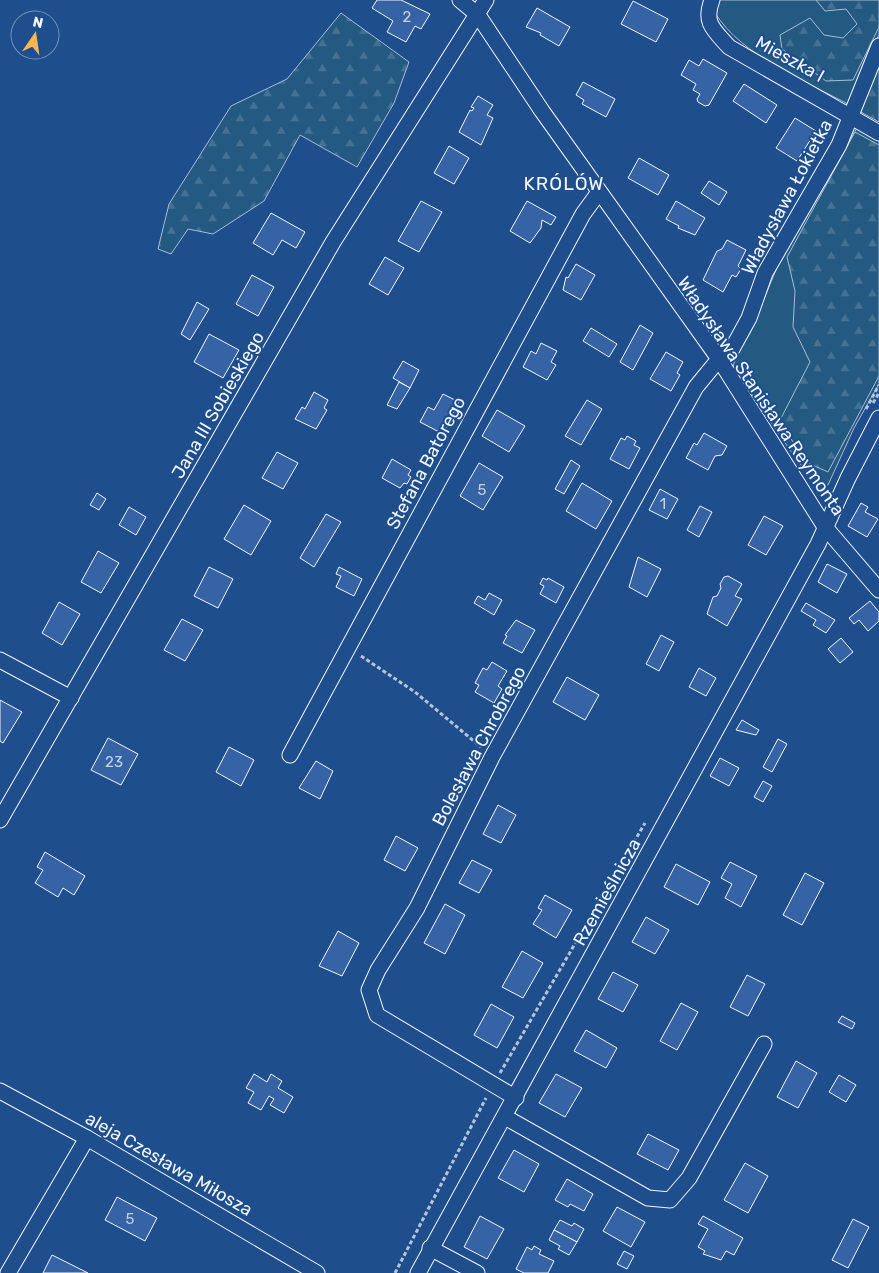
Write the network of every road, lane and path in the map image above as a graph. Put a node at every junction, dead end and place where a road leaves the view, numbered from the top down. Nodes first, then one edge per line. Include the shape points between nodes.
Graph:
1 (460, 0) edge
2 (486, 0) edge
3 (712, 0) edge
4 (478, 15) junction
5 (879, 46) edge
6 (851, 115) junction
7 (879, 133) edge
8 (599, 192) junction
9 (719, 359) junction
10 (879, 385) edge
11 (864, 412) dead end
12 (879, 418) edge
13 (825, 527) junction
14 (879, 590) edge
15 (348, 647) junction
16 (0, 660) edge
17 (71, 698) junction
18 (290, 755) dead end
19 (492, 756) junction
20 (0, 820) edge
21 (646, 822) dead end
22 (764, 1044) dead end
23 (494, 1085) junction
24 (0, 1091) edge
25 (516, 1098) junction
26 (505, 1117) junction
27 (87, 1138) junction
28 (430, 1248) junction
29 (8, 1273) edge
30 (317, 1273) edge
31 (395, 1273) edge
32 (418, 1273) edge
33 (477, 1273) edge

1 - 4 street, Władysława Stanisława Reymonta
2 - 4 street, Jana III Sobieskiego
3 - 6 street, Mieszka I via 708,11 710,25 729,47
4 - 8 street, Władysława Stanisława Reymonta
4 - 17 street, Jana III Sobieskiego via 334,242
5 - 6 street, Władysława Łokietka
6 - 7 street, Mieszka I
6 - 9 street, Władysława Łokietka via 839,145 765,273 749,318 732,349
8 - 9 street, Władysława Stanisława Reymonta
8 - 15 street, Stefana Batorego via 582,214
9 - 13 street, Władysława Stanisława Reymonta
9 - 19 street, Bolesława Chrobrego via 696,387
10 - 11 path
12 - 13 street, Rzemieślnicza
13 - 14 street, Władysława Stanisława Reymonta
13 - 25 street, Rzemieślnicza
15 - 18 street, Stefana Batorego
15 - 19 path via 415,692
16 - 17 street
17 - 20 street, Jana III Sobieskiego
19 - 23 street, Bolesława Chrobrego via 417,908 369,990 377,1015
21 - 23 path
22 - 26 street via 689,1178 670,1200 648,1198
23 - 25 street, Bolesława Chrobrego
23 - 31 path
24 - 27 street, aleja Czesława Miłosza
25 - 26 street, Rzemieślnicza
26 - 28 street, Rzemieślnicza
27 - 29 street
27 - 30 street, aleja Czesława Miłosza
28 - 32 street, Rzemieślnicza
28 - 33 street

